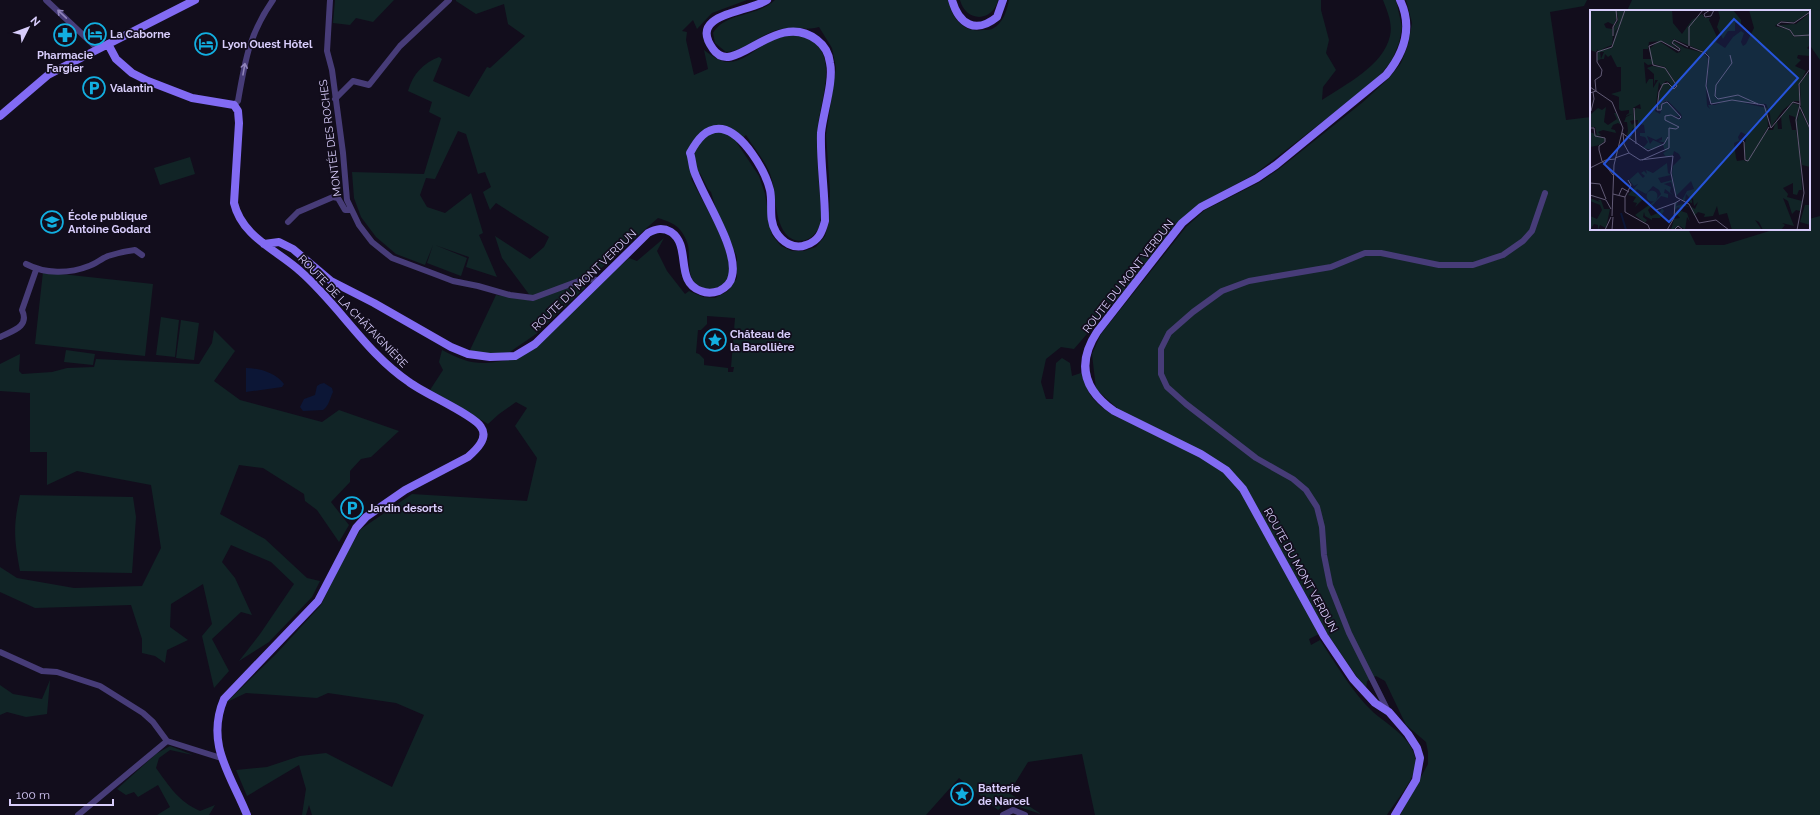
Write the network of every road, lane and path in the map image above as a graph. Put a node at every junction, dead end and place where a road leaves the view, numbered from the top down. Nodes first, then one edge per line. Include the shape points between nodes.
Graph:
1 (46, 0) edge
2 (195, 0) edge
3 (273, 0) edge
4 (330, 0) edge
5 (449, 0) edge
6 (767, 0) edge
7 (952, 0) edge
8 (1003, 0) edge
9 (1400, 0) edge
10 (108, 44) junction
11 (98, 49) junction
12 (336, 99) junction
13 (234, 105) junction
14 (0, 116) edge
15 (1545, 193) dead end
16 (351, 210) junction
17 (288, 222) dead end
18 (264, 244) junction
19 (142, 255) dead end
20 (26, 264) dead end
21 (36, 270) junction
22 (598, 280) junction
23 (0, 338) edge
24 (0, 652) edge
25 (1389, 712) junction
26 (167, 741) junction
27 (221, 758) junction
28 (78, 815) edge
29 (247, 815) edge
30 (1003, 815) edge
31 (1025, 815) edge
32 (1395, 815) edge

11 -> 1 street
2 - 10 street
13 -> 3 street via 238,101 250,42
4 - 12 street, MONTÉE DES ROCHES via 327,51
5 - 12 street via 400,46 369,86 354,81
6 - 22 street, ROUTE DU MONT VERDUN via 750,9 714,20 706,29 706,36 715,52 727,57 738,56 768,38 786,32 800,32 810,36 825,48 831,64 821,133 825,220 822,234 813,243 803,247 792,246 782,240 774,230 770,191 755,158 737,137 724,130 714,129 703,134 690,153 694,170 731,254 734,270 726,287 718,291 704,292 693,287 685,273 682,246 676,236 665,229 648,233
7 - 8 street via 958,16 971,25 983,26 997,17
9 - 25 street, ROUTE DU MONT VERDUN via 1407,25 1404,44 1397,62 1386,75 1276,165 1201,208 1182,223 1097,332 1084,360 1092,392 1102,403 1201,454 1226,470 1244,489 1324,636 1353,679 1375,703
10 - 11 street
10 - 13 street via 116,59 132,73 148,81 192,98
11 - 14 street via 48,76
12 - 16 street, MONTÉE DES ROCHES via 347,200
13 - 18 street via 240,123 234,204 246,230
15 - 25 street via 1532,231 1503,255 1474,265 1439,266 1381,253 1365,253 1331,267 1249,281 1222,291 1193,312 1169,333 1161,349 1161,374 1167,387 1256,458 1293,478 1306,490 1317,507 1330,585 1349,633
16 - 17 street via 345,210 338,198 333,197 298,212
16 - 22 street, MONTÉE DES ROCHES via 372,242 392,258 453,281 533,298 584,279
18 - 22 street, ROUTE DU MONT VERDUN via 279,242 293,249 331,281 451,347 468,354 490,357 515,356 535,344
18 - 27 street, ROUTE DE LA CHÂTAIGNIÈRE via 301,272 395,372 425,393 474,420 483,432 477,450 468,457 405,490 366,517 356,528 318,601 224,699 218,711 216,725
19 - 21 street via 135,250 126,251 107,256 90,266 71,272
20 - 21 street
21 - 23 street via 22,310 25,316 23,323
24 - 26 street via 42,671 57,672 100,686 143,713
25 - 32 street, ROUTE DU MONT VERDUN via 1408,734 1420,758 1416,780
26 - 27 street
26 - 28 street
27 - 29 street, ROUTE DE LA CHÂTAIGNIÈRE
30 - 31 street via 1013,810

